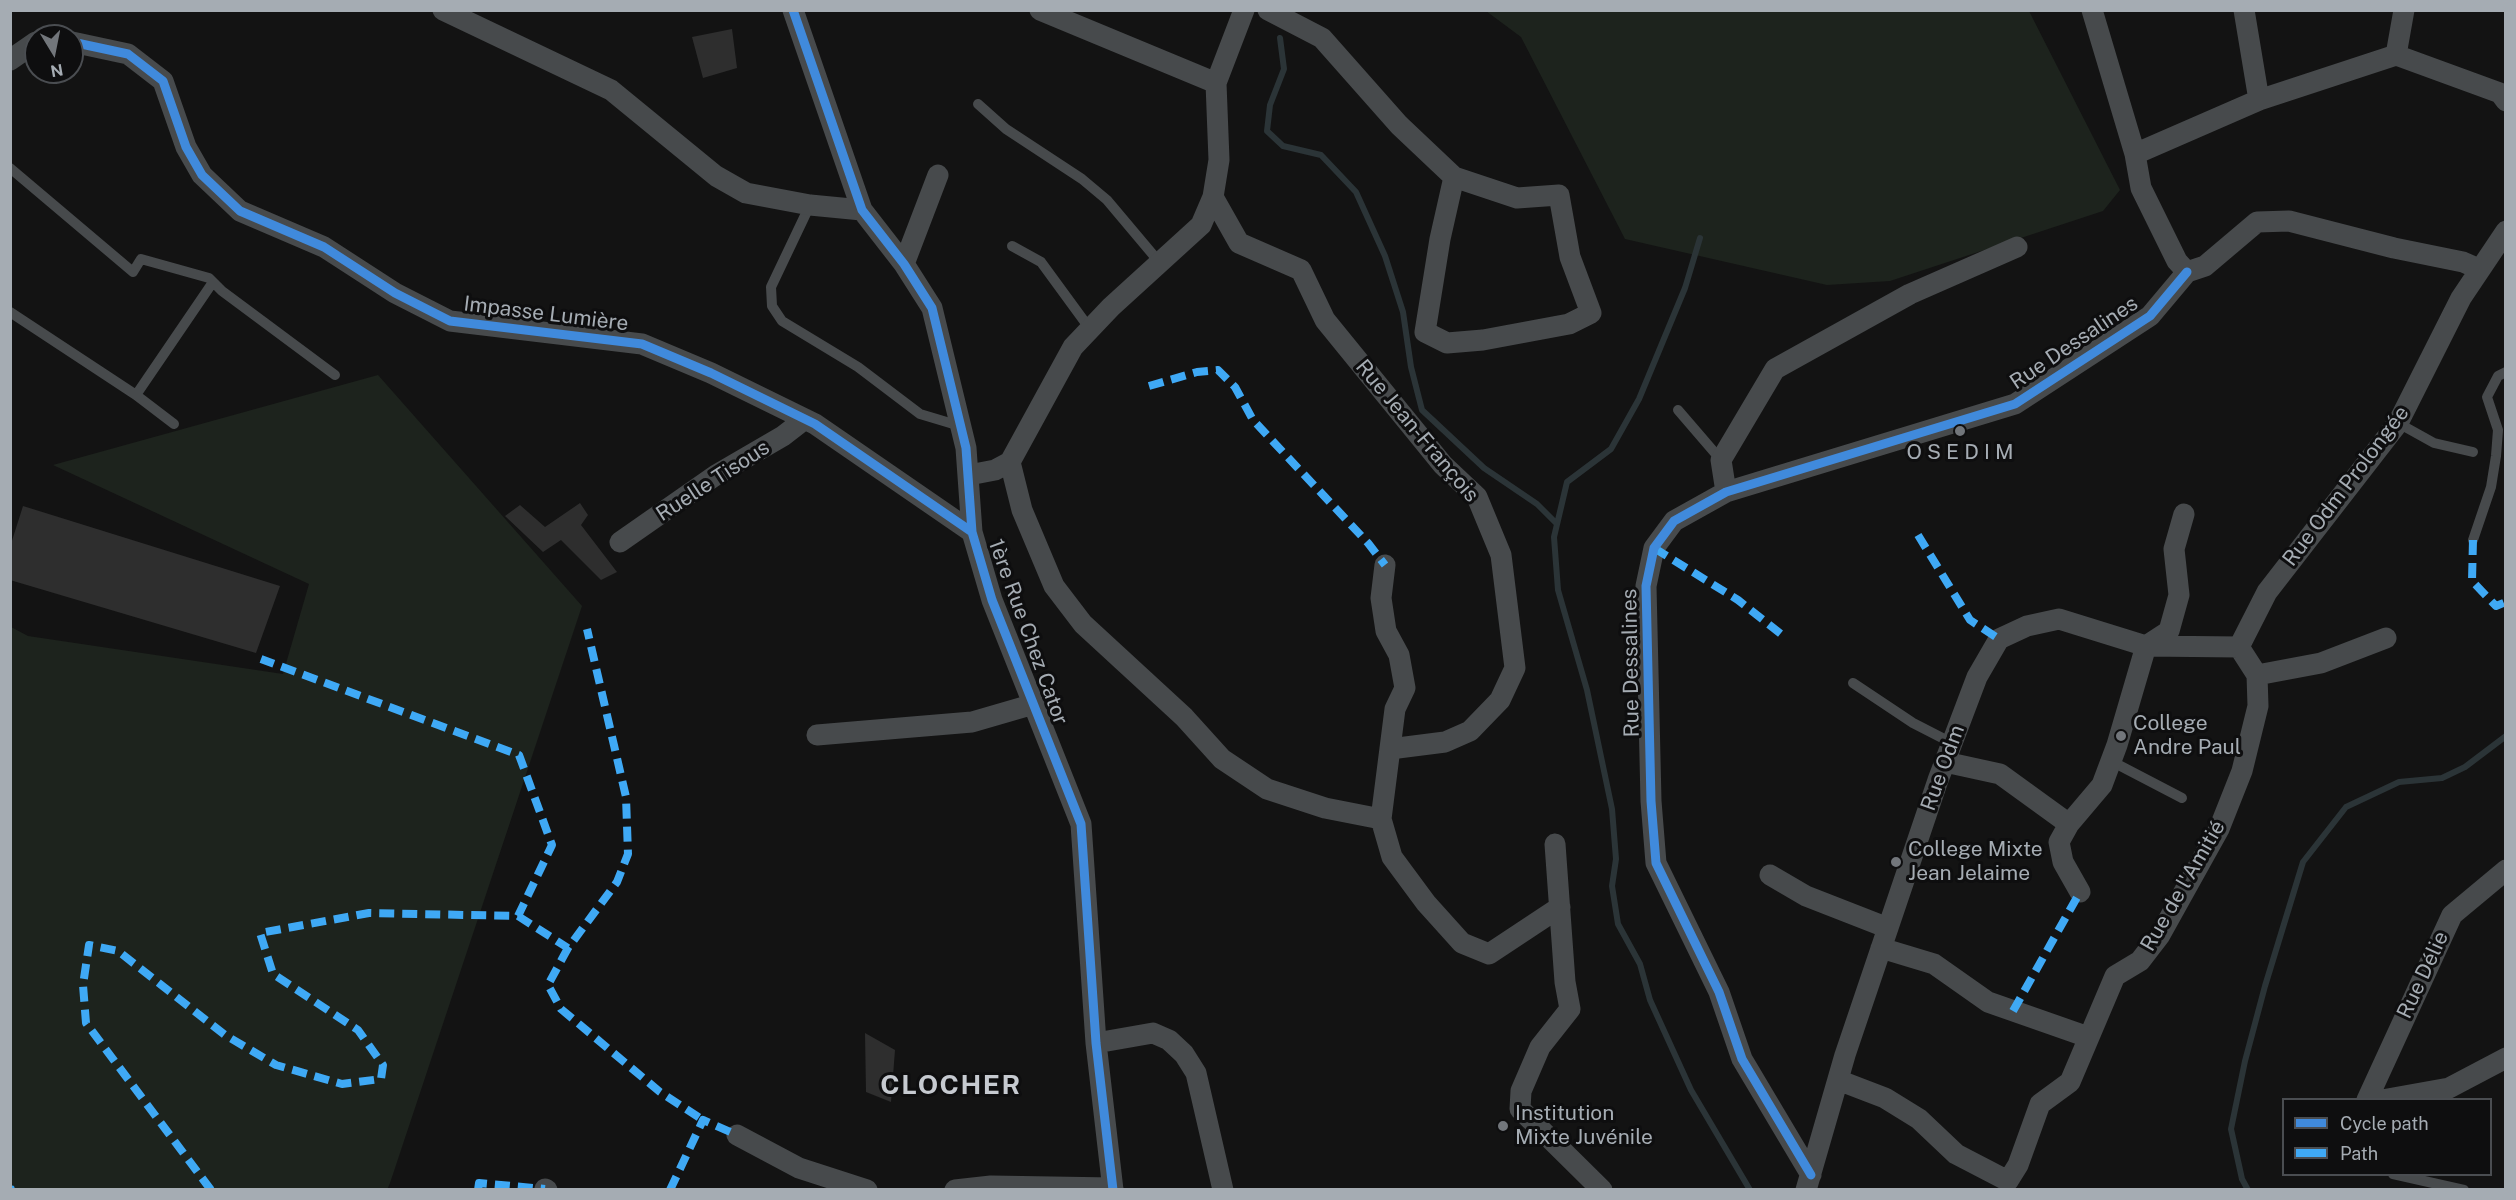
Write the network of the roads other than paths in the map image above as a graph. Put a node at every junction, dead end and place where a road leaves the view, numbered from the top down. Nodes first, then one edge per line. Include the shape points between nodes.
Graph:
1 (443, 10) edge
2 (793, 10) edge
3 (1040, 10) edge
4 (1244, 10) edge
5 (1268, 10) edge
6 (2092, 10) edge
7 (2244, 10) edge
8 (2404, 10) edge
9 (84, 45) edge
10 (24, 50) edge
11 (2396, 56) junction
12 (10, 60) edge
13 (1216, 83) junction
14 (2259, 100) junction
15 (2505, 101) edge
16 (978, 104) dead end
17 (2135, 154) junction
18 (10, 168) edge
19 (938, 175) dead end
20 (1454, 177) junction
21 (1214, 197) junction
22 (810, 205) junction
23 (862, 210) junction
24 (2505, 231) edge
25 (1012, 246) dead end
26 (2017, 247) dead end
27 (1160, 263) junction
28 (904, 264) junction
29 (2479, 269) junction
30 (2187, 272) junction
31 (213, 282) junction
32 (10, 312) edge
33 (1090, 329) junction
34 (2505, 372) edge
35 (335, 375) dead end
36 (136, 395) junction
37 (1678, 410) dead end
38 (805, 419) junction
39 (2398, 423) junction
40 (174, 424) dead end
41 (960, 426) junction
42 (2473, 452) dead end
43 (1721, 460) junction
44 (1010, 462) junction
45 (969, 475) junction
46 (1726, 492) junction
47 (2184, 514) dead end
48 (972, 532) junction
49 (2474, 540) dead end
50 (620, 542) dead end
51 (1385, 565) dead end
52 (2386, 638) dead end
53 (2146, 646) junction
54 (2239, 647) junction
55 (2257, 675) junction
56 (1853, 683) dead end
57 (1034, 704) junction
58 (817, 735) dead end
59 (1952, 743) junction
60 (1390, 749) junction
61 (2111, 761) junction
62 (1945, 762) junction
63 (2182, 798) dead end
64 (1381, 819) junction
65 (2069, 824) junction
66 (1555, 844) dead end
67 (2505, 870) edge
68 (1770, 875) dead end
69 (2080, 892) dead end
70 (1560, 907) junction
71 (1888, 928) junction
72 (1881, 948) junction
73 (2088, 1036) junction
74 (1095, 1043) junction
75 (2505, 1058) edge
76 (1838, 1080) junction
77 (2368, 1098) edge
78 (2393, 1098) edge
79 (736, 1135) dead end
80 (2402, 1176) edge
81 (1808, 1182) edge
82 (2008, 1185) edge
83 (1113, 1189) edge
84 (867, 1190) edge
85 (955, 1190) edge
86 (1223, 1190) edge
87 (1602, 1190) edge
88 (2464, 1190) edge

1 - 22 street via 611,90 716,176 746,193
2 - 23 street, 1ère Rue Chez Cator
3 - 13 street
4 - 13 street
5 - 20 street via 1322,38 1399,125
6 - 17 street
7 - 14 street
8 - 11 street
9 - 38 street, Impasse Lumière via 129,54 163,81 186,147 202,175 240,211 324,247 395,293 450,321 642,344
10 - 12 street
11 - 14 street
11 - 15 street via 2500,93
13 - 21 street via 1219,160
14 - 17 street
16 - 27 lane via 1006,129 1107,200
17 - 30 street via 2141,188 2177,261
18 - 31 lane via 133,272 141,259
19 - 28 street
20 - 20 street via 1517,198 1559,195 1570,257 1592,313 1569,324 1483,340 1447,343 1425,332
21 - 27 street via 1201,225
21 - 60 street, Rue Jean-François via 1239,243 1301,270 1325,320 1443,465 1477,497 1501,555 1515,668 1500,700 1470,731 1445,742
22 - 23 street
22 - 41 lane via 771,287 772,306 782,321 858,367 920,414
23 - 28 street, 1ère Rue Chez Cator
24 - 29 street, Rue Odm Prolongée
25 - 33 lane via 1041,262
26 - 43 street via 1910,294 1775,369
27 - 33 street
28 - 41 street, 1ère Rue Chez Cator via 932,308
29 - 30 street via 2289,221 2257,222 2205,266
29 - 39 street, Rue Odm Prolongée
30 - 46 street, Rue Dessalines via 2150,316 2015,404
31 - 35 lane
31 - 36 lane
32 - 36 lane
33 - 44 street via 1072,347
34 - 49 lane via 2498,375 2487,397 2498,430 2496,456 2491,487
36 - 40 lane
37 - 43 lane
38 - 48 street, Impasse Lumière
38 - 50 street, Ruelle Tisous
39 - 42 lane via 2434,443
39 - 54 street, Rue Odm Prolongée via 2267,592
41 - 45 street, 1ère Rue Chez Cator
43 - 46 street
44 - 45 street via 995,470
44 - 64 street via 1022,510 1054,586 1083,624 1184,717 1222,759 1267,789 1325,808
45 - 48 street, 1ère Rue Chez Cator
46 - 81 street, Rue Dessalines via 1674,521 1654,548 1646,586 1656,862 1719,992 1742,1059
47 - 53 street via 2174,549 2179,595 2169,632
48 - 57 street, 1ère Rue Chez Cator via 993,600
51 - 60 street via 1381,598 1386,631 1398,655 1405,688 1395,709
52 - 55 street via 2321,663
53 - 54 street, Rue Odm
53 - 59 street, Rue Odm via 2058,619 2027,626 1999,639 1977,677
53 - 61 street
54 - 55 street
55 - 73 street, Rue de l'Amitié via 2258,706 2245,760 2219,829 2160,935 2140,961 2115,976
56 - 59 lane via 1913,723
57 - 58 street via 972,722
57 - 74 street, 1ère Rue Chez Cator via 1081,824
59 - 62 street, Rue Odm
60 - 64 street
61 - 63 lane
61 - 65 street via 2102,784
62 - 65 street via 2000,774
62 - 71 street, Rue Odm
64 - 70 street via 1392,857 1462,943 1489,954
65 - 69 street via 2059,842 2063,862
66 - 70 street
67 - 77 street, Rue Délie via 2452,915
68 - 71 street via 1806,896
70 - 87 street via 1570,1009 1540,1047 1521,1091 1520,1109
71 - 72 street, Rue Odm
72 - 73 street via 1934,964 1988,1002
72 - 76 street, Rue Odm
73 - 82 street, Rue de l'Amitié via 2070,1082 2040,1104
74 - 83 street, 1ère Rue Chez Cator
74 - 86 street via 1153,1033 1169,1040 1184,1054 1196,1073
75 - 78 street via 2449,1088
76 - 81 street, Rue Odm
76 - 82 street, Rue de l'Amitié via 1885,1098 1919,1119 1956,1154
79 - 84 street via 799,1168
80 - 88 lane
83 - 85 street via 991,1186

